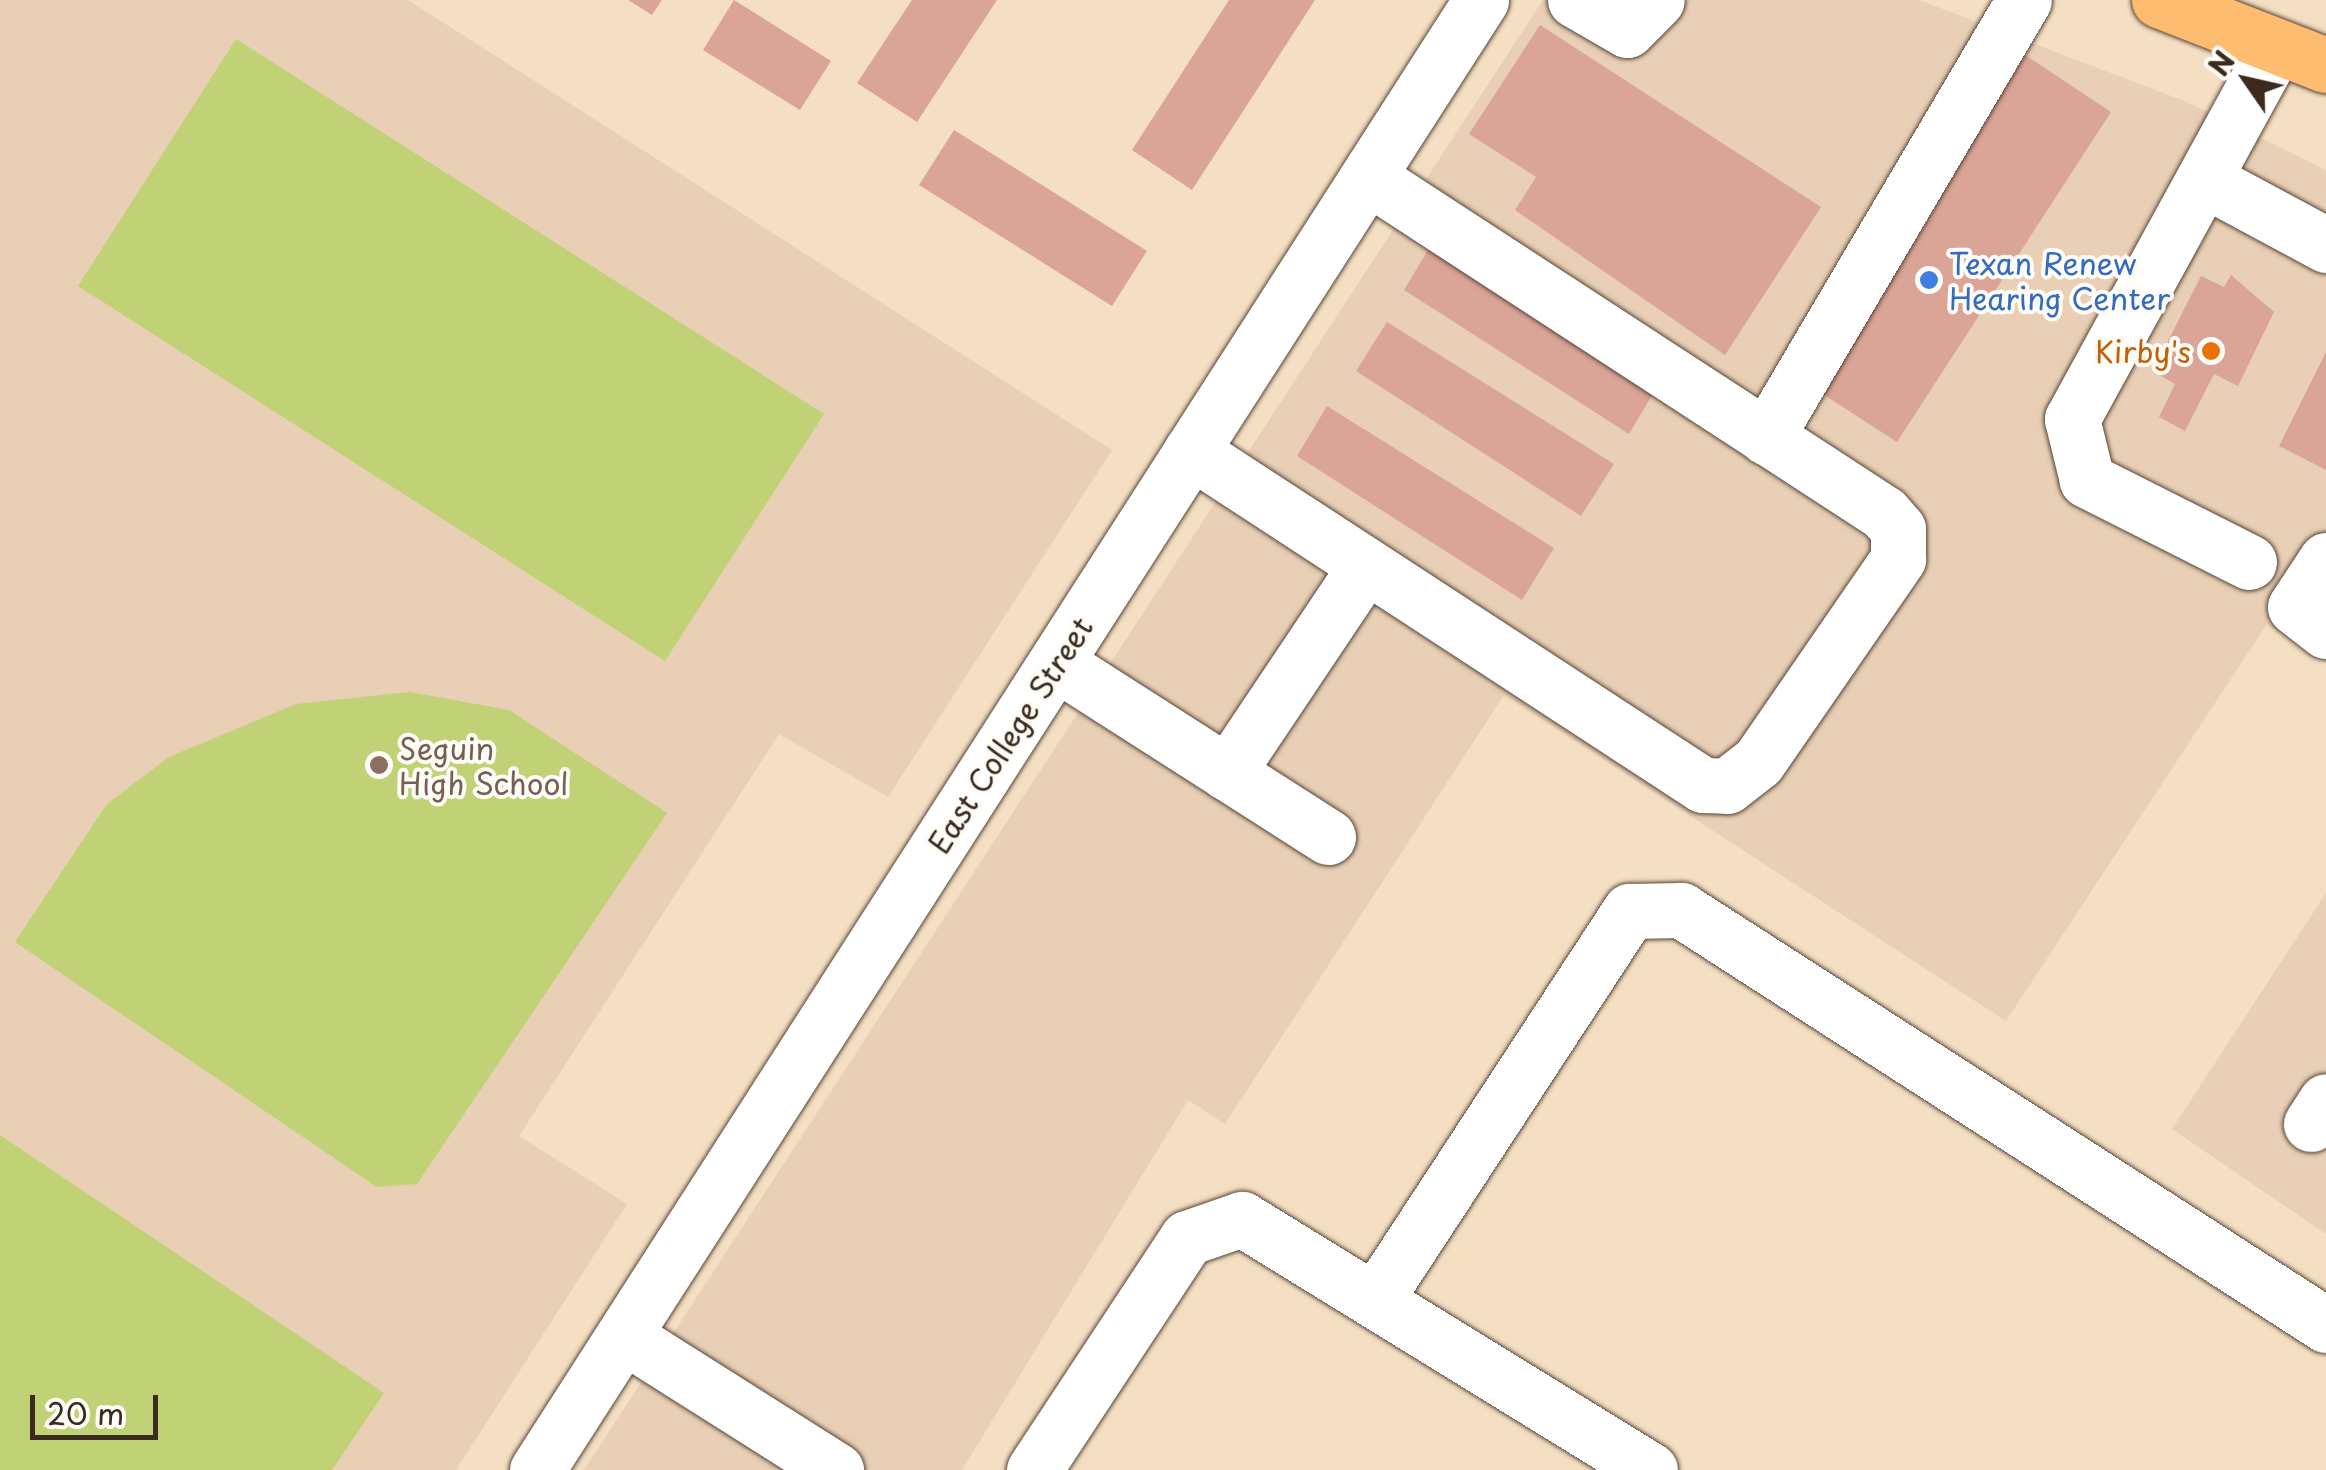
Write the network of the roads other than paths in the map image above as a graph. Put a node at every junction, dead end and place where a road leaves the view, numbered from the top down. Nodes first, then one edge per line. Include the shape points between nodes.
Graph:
1 (1482, 0) edge
2 (1576, 0) edge
3 (1658, 0) edge
4 (2024, 0) edge
5 (2159, 0) edge
6 (2276, 46) junction
7 (2326, 66) edge
8 (1368, 177) junction
9 (2209, 182) junction
10 (2326, 245) edge
11 (1766, 436) junction
12 (1191, 451) junction
13 (2326, 560) edge
14 (2249, 562) dead end
15 (1366, 565) junction
16 (2326, 631) edge
17 (1056, 662) junction
18 (1227, 773) junction
19 (1328, 837) dead end
20 (1375, 1300) junction
21 (2326, 1325) edge
22 (624, 1336) junction
23 (538, 1470) edge
24 (836, 1470) edge
25 (1034, 1470) edge
26 (1650, 1470) edge

1 - 8 street, East College Street
2 - 3 street via 1627,30
4 - 11 street
5 - 6 main road
6 - 7 main road
6 - 9 street
8 - 11 street
8 - 12 street, East College Street
9 - 10 street
9 - 14 street via 2072,419 2087,480
11 - 15 street via 1884,514 1898,529 1898,559 1758,762 1727,786 1703,786
12 - 15 street
12 - 17 street, East College Street
13 - 16 street via 2295,607
15 - 18 street
17 - 18 street
17 - 22 street, East College Street
18 - 19 street
20 - 21 street via 1630,911 1681,910
20 - 25 street via 1242,1219 1187,1238
20 - 26 street
22 - 23 street, East College Street
22 - 24 street

